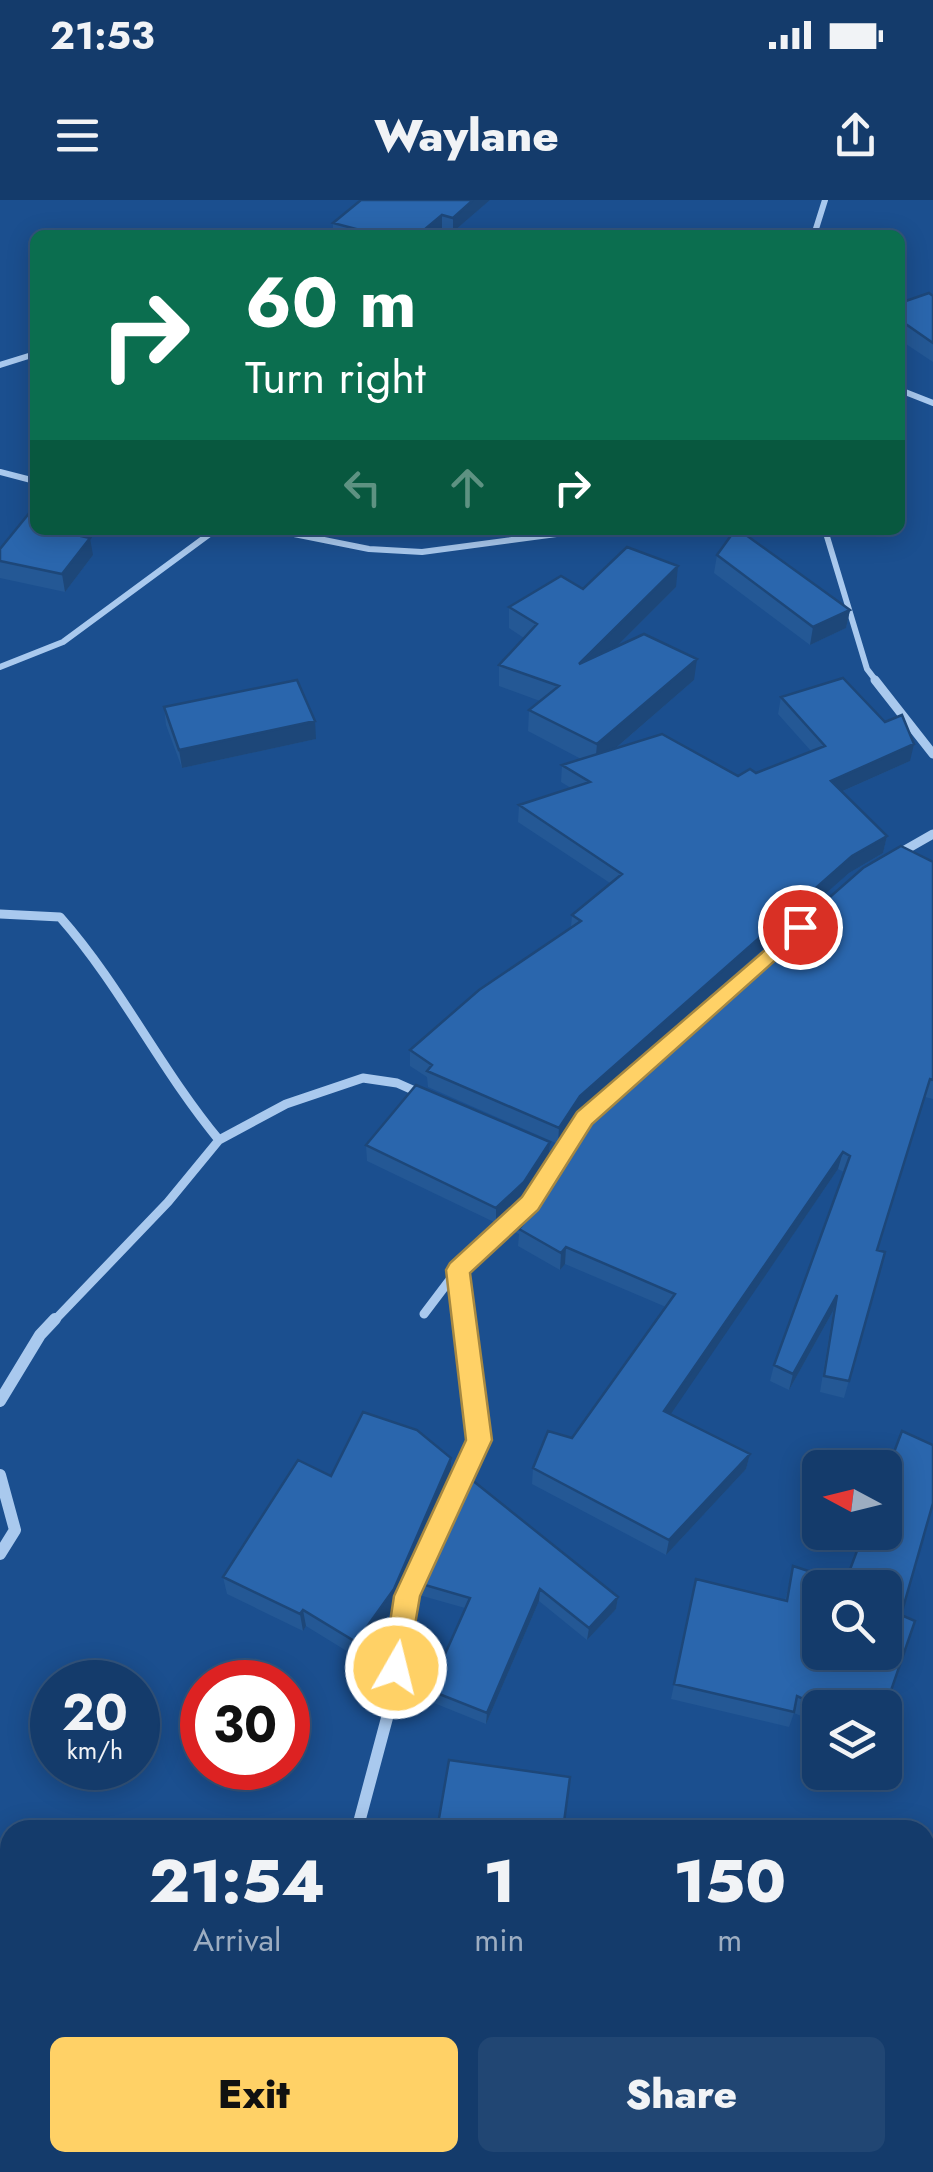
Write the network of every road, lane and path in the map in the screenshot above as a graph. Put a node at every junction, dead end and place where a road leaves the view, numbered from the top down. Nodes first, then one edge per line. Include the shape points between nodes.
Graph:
1 (824, 200) edge
2 (815, 230) edge
3 (30, 355) edge
4 (0, 364) edge
5 (905, 392) edge
6 (933, 402) edge
7 (0, 472) edge
8 (30, 480) edge
9 (208, 535) edge
10 (299, 535) edge
11 (549, 535) edge
12 (827, 535) edge
13 (0, 668) edge
14 (933, 754) edge
15 (933, 834) edge
16 (886, 861) edge
17 (0, 914) edge
18 (445, 1104) edge
19 (220, 1140) junction
20 (530, 1204) edge
21 (458, 1270) junction
22 (424, 1314) dead end
23 (0, 1401) edge
24 (0, 1475) edge
25 (0, 1554) edge
26 (359, 1820) edge

1 - 2 street
3 - 4 street
5 - 6 street
7 - 8 street
9 - 13 street via 63,642
10 - 11 street via 422,552
12 - 14 street via 867,669
15 - 16 street
17 - 19 street via 60,917 109,974 188,1106
18 - 19 street via 396,1082 363,1078 286,1104
19 - 23 street via 40,1335
20 - 21 street
21 - 22 street
21 - 26 street via 479,1440 407,1596 392,1703
24 - 25 street via 15,1530

